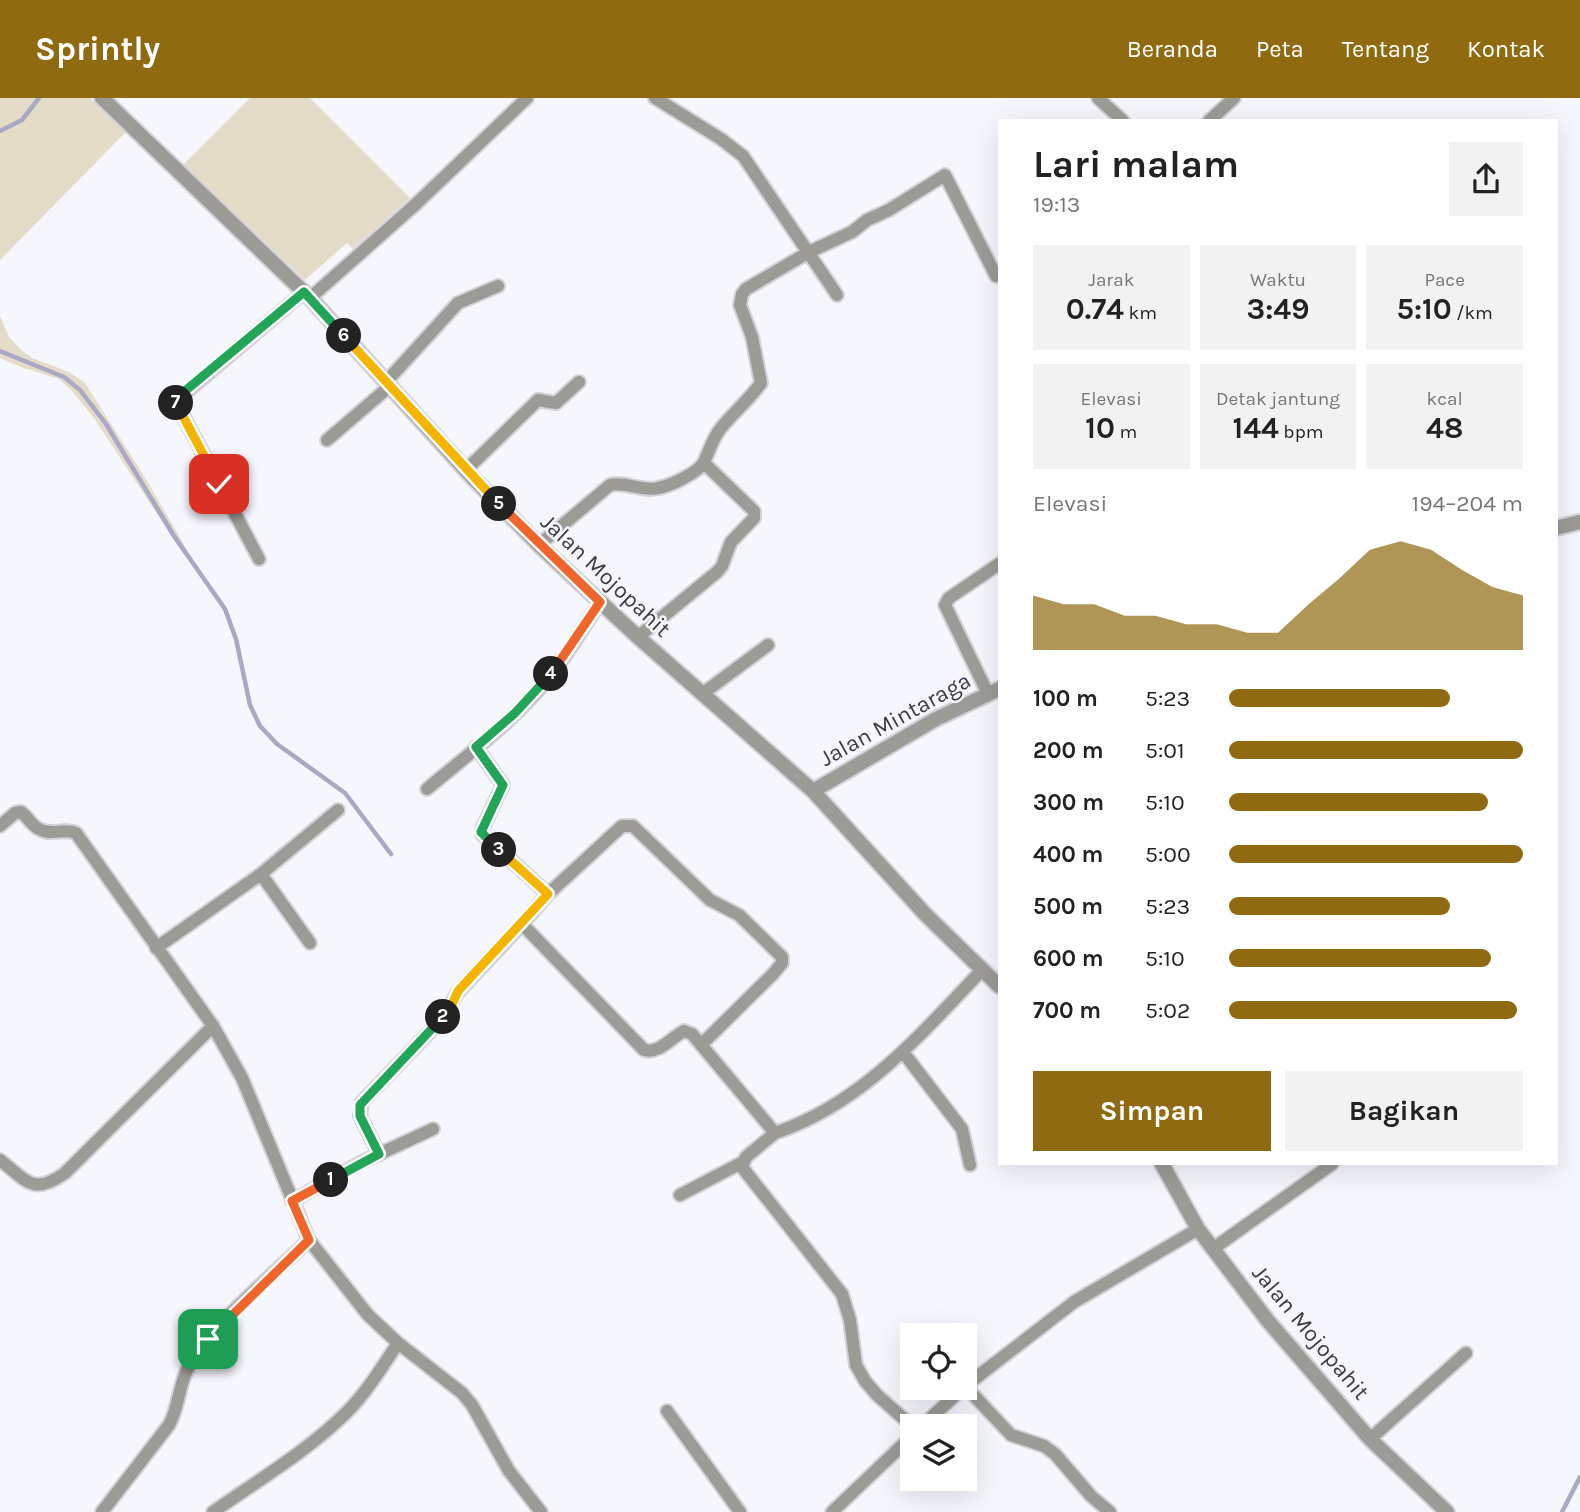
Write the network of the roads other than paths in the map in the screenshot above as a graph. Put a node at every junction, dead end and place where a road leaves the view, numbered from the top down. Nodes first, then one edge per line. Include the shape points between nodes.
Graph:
1 (102, 98) edge
2 (527, 98) edge
3 (654, 98) edge
4 (1098, 98) edge
5 (1234, 98) edge
6 (1120, 119) edge
7 (1211, 119) edge
8 (809, 252) junction
9 (998, 275) edge
10 (498, 286) dead end
11 (307, 295) junction
12 (837, 295) dead end
13 (579, 382) dead end
14 (388, 384) junction
15 (327, 440) dead end
16 (704, 463) junction
17 (466, 470) junction
18 (1580, 522) edge
19 (1558, 528) edge
20 (540, 545) junction
21 (259, 559) dead end
22 (998, 565) edge
23 (600, 602) junction
24 (638, 637) junction
25 (768, 645) dead end
26 (994, 691) edge
27 (702, 694) junction
28 (476, 747) junction
29 (427, 789) dead end
30 (813, 791) junction
31 (338, 810) dead end
32 (0, 826) edge
33 (261, 874) junction
34 (548, 894) junction
35 (522, 923) junction
36 (310, 943) dead end
37 (156, 948) junction
38 (982, 970) junction
39 (998, 985) edge
40 (213, 1026) junction
41 (701, 1045) junction
42 (903, 1052) junction
43 (433, 1129) dead end
44 (775, 1133) junction
45 (379, 1154) junction
46 (0, 1160) edge
47 (743, 1162) junction
48 (1163, 1165) edge
49 (1331, 1165) edge
50 (970, 1166) dead end
51 (680, 1195) dead end
52 (292, 1201) junction
53 (1198, 1228) junction
54 (309, 1240) junction
55 (1214, 1248) junction
56 (398, 1343) junction
57 (1466, 1353) dead end
58 (977, 1377) edge
59 (950, 1400) edge
60 (976, 1400) edge
61 (667, 1411) dead end
62 (935, 1414) edge
63 (900, 1415) edge
64 (1370, 1439) junction
65 (900, 1447) edge
66 (102, 1512) edge
67 (213, 1512) edge
68 (541, 1512) edge
69 (740, 1512) edge
70 (832, 1512) edge
71 (1110, 1512) edge
72 (1447, 1512) edge

1 - 11 street, Jalan Mojopahit
2 - 11 street via 416,204
3 - 8 street via 743,156
4 - 6 street
5 - 7 street
8 - 9 street via 852,232 945,176
8 - 12 street
8 - 16 street via 742,294 740,305 761,383 720,428
10 - 14 street via 458,303
11 - 14 street, Jalan Mojopahit
11 - 21 street via 177,400
13 - 17 street via 556,403 538,400
14 - 15 street
14 - 17 street, Jalan Mojopahit
16 - 20 street via 661,488 610,485
16 - 24 street via 754,511 754,518 731,542 717,572
17 - 20 street, Jalan Mojopahit
18 - 19 street
20 - 23 street, Jalan Mojopahit
22 - 26 street via 945,605
23 - 24 street, Jalan Mojopahit
23 - 28 street via 554,671
24 - 27 street, Jalan Mojopahit
25 - 27 street
26 - 30 street, Jalan Mintaraga
27 - 30 street, Jalan Mojopahit
28 - 29 street
28 - 34 street via 503,785 482,834
30 - 38 street, Jalan Mojopahit
31 - 33 street
32 - 37 street via 21,813 37,829 76,833
33 - 36 street
33 - 37 street
34 - 35 street
34 - 41 street via 628,824 710,900 738,915 780,954 782,963 773,974
35 - 41 street via 644,1050 657,1050 684,1031
35 - 45 street via 458,991 446,1015 362,1102 360,1116
37 - 40 street
38 - 39 street, Jalan Mojopahit
38 - 42 street
40 - 46 street via 53,1182 35,1185
40 - 52 street via 242,1078
41 - 44 street
42 - 44 street via 848,1098
42 - 50 street via 962,1129
43 - 45 street
44 - 47 street
45 - 52 street
47 - 51 street
47 - 63 street via 751,1180 842,1294 856,1365 865,1381
48 - 53 street, Jalan Mojopahit
49 - 55 street
52 - 54 street
53 - 55 street, Jalan Mojopahit
53 - 58 street via 1074,1302
54 - 56 street via 368,1315
54 - 66 street via 208,1339 190,1365 169,1425
55 - 64 street, Jalan Mojopahit via 1268,1321
56 - 67 street via 346,1412
56 - 68 street via 462,1393 509,1471
57 - 64 street
59 - 62 street
60 - 71 street via 1010,1435 1055,1454
61 - 69 street
64 - 72 street, Jalan Mojopahit
65 - 70 street

